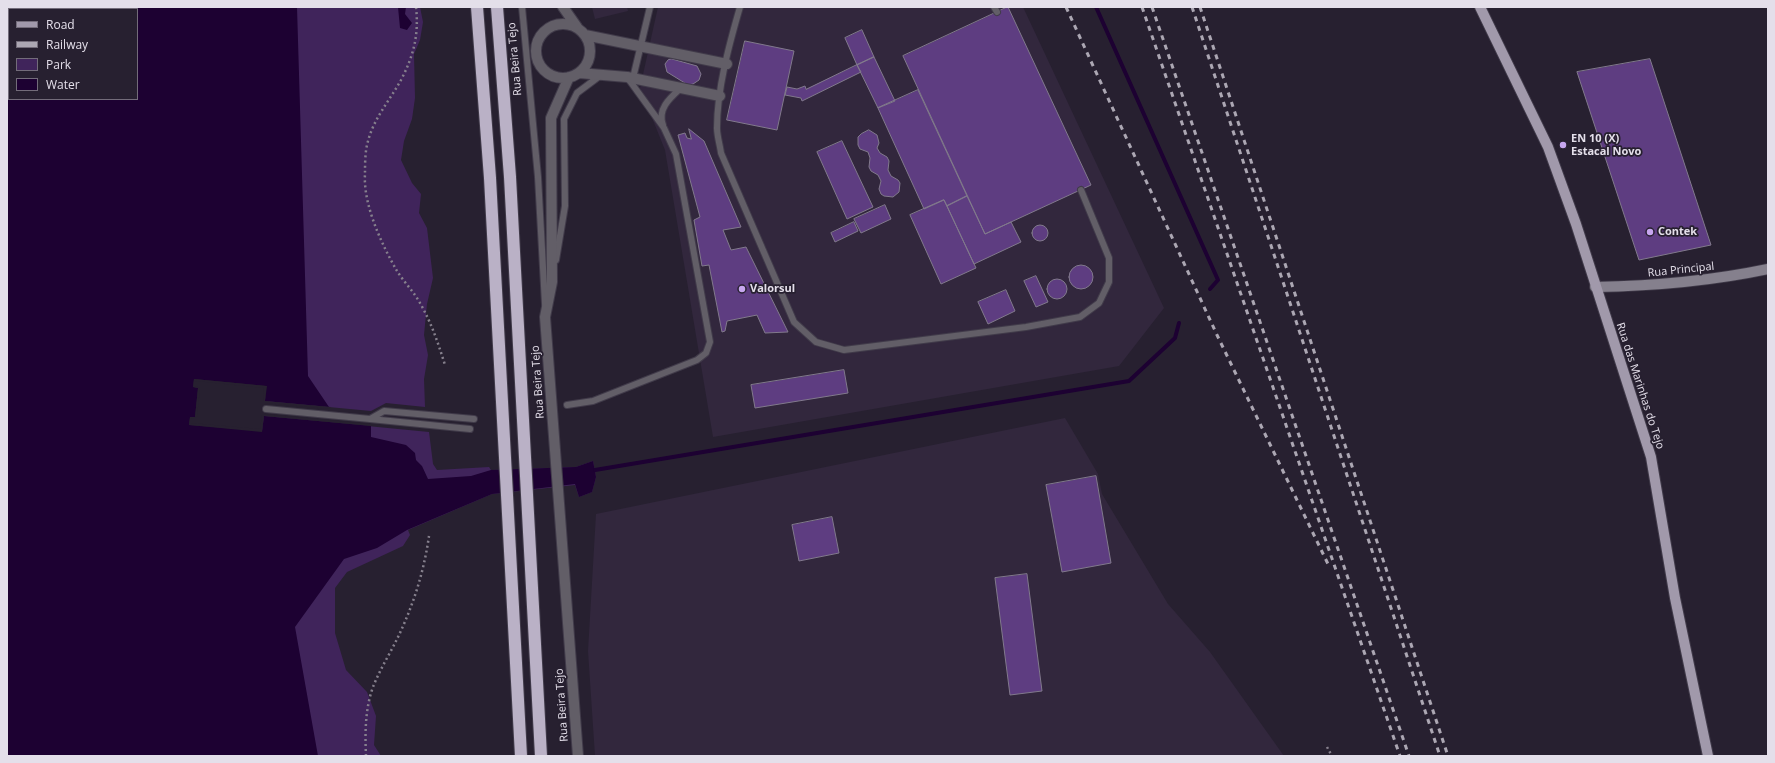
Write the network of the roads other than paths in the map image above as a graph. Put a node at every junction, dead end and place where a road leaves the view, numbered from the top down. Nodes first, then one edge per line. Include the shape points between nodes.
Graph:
1 (477, 7) edge
2 (497, 7) edge
3 (522, 7) edge
4 (563, 7) edge
5 (650, 7) edge
6 (740, 7) edge
7 (1480, 7) edge
8 (577, 27) junction
9 (585, 35) junction
10 (640, 46) junction
11 (727, 64) junction
12 (579, 73) junction
13 (601, 74) junction
14 (569, 77) junction
15 (630, 77) junction
16 (681, 88) junction
17 (720, 96) junction
18 (664, 128) junction
19 (1081, 190) dead end
20 (1768, 269) edge
21 (552, 282) junction
22 (1595, 287) junction
23 (545, 317) junction
24 (567, 405) dead end
25 (266, 409) dead end
26 (370, 419) junction
27 (474, 419) dead end
28 (470, 429) dead end
29 (521, 756) edge
30 (541, 756) edge
31 (578, 756) edge
32 (1708, 756) edge

1 - 29 highway via 490,178
2 - 30 highway via 510,177
3 - 23 lane, Rua Beira Tejo via 538,176
4 - 8 street
5 - 10 lane
6 - 11 lane
7 - 22 main road, Rua das Marinhas do Tejo via 1548,147 1576,224
8 - 9 street
8 - 14 street via 569,24 551,26 542,35 536,47 538,60 544,71 556,77
9 - 10 street
9 - 12 street via 589,42 589,59
10 - 11 street
10 - 15 lane
11 - 17 lane
12 - 13 street
12 - 14 street
13 - 15 street
13 - 21 lane via 577,93 564,119 565,206
14 - 21 street via 551,118
15 - 16 street
15 - 18 lane
16 - 17 street
16 - 18 lane via 664,105 661,112
17 - 19 lane via 717,130 721,153 794,322 816,342 844,350 1002,330 1080,317 1099,303 1109,282 1109,258
18 - 24 lane via 676,154 710,342 708,349 702,357 631,386 592,401
20 - 22 street, Rua Principal via 1732,277 1656,285
21 - 23 street
22 - 32 main road, Rua das Marinhas do Tejo via 1651,457 1675,598
23 - 31 street, Rua Beira Tejo
25 - 26 lane
26 - 27 lane via 384,411
26 - 28 lane

